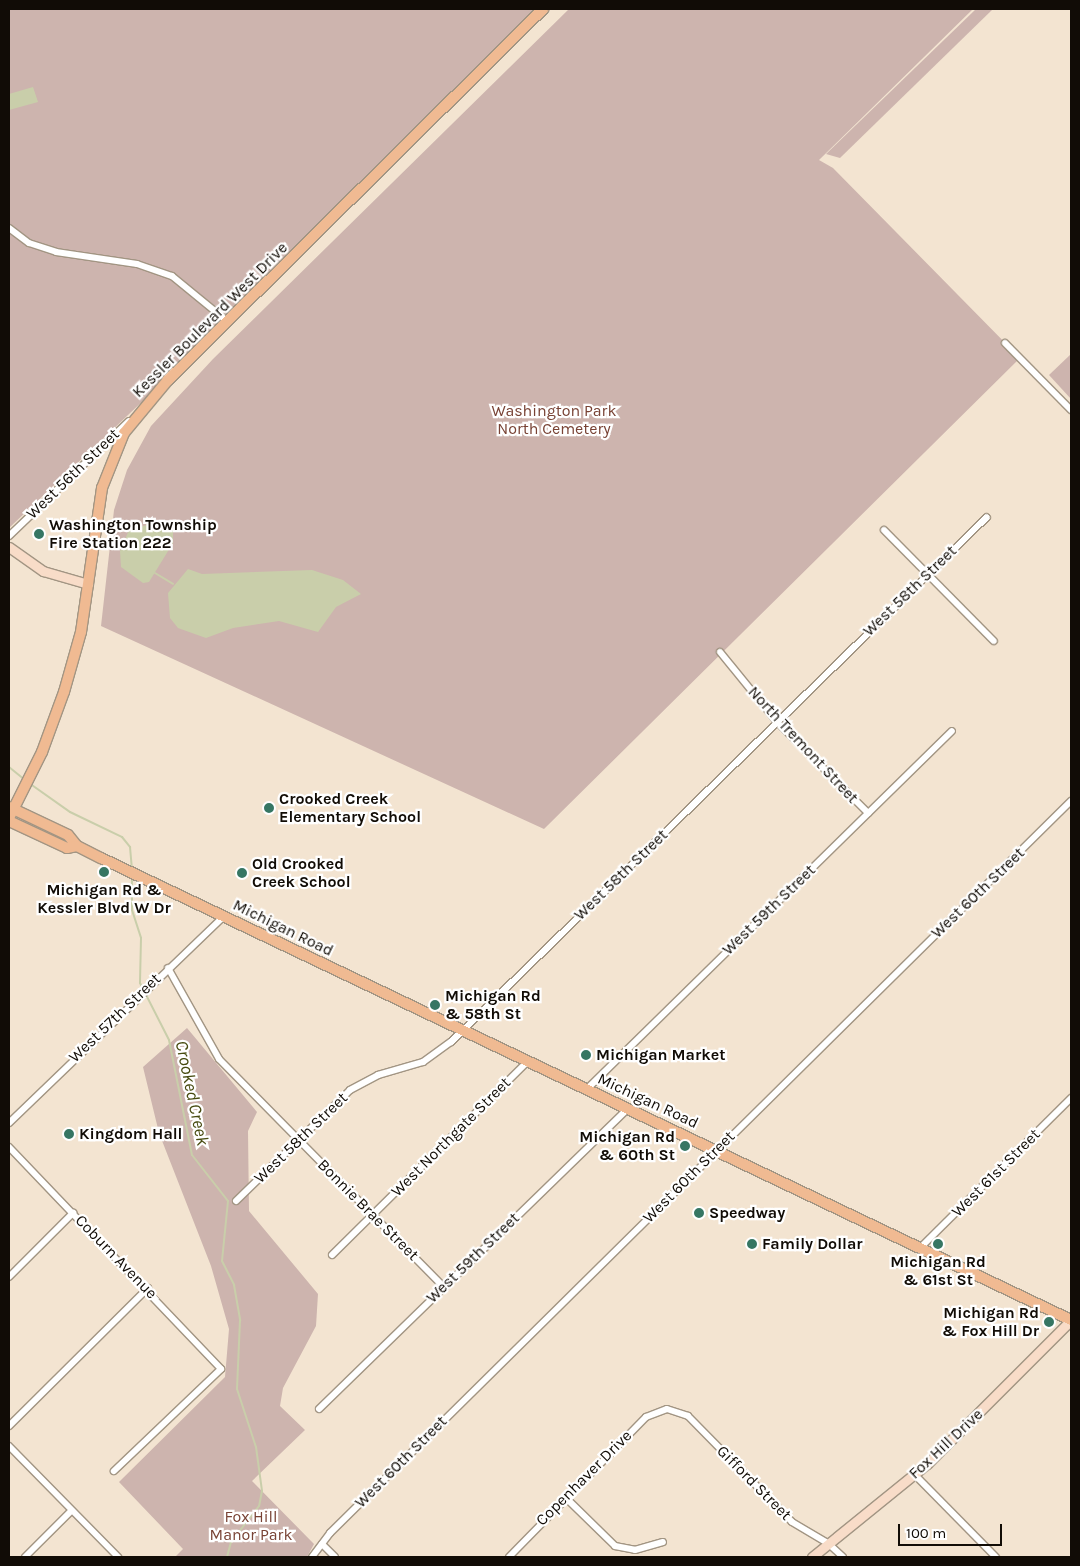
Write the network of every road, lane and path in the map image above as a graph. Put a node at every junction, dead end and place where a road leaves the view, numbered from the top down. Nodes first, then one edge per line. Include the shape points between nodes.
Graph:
1 (543, 9) edge
2 (9, 228) edge
3 (227, 322) junction
4 (1005, 343) dead end
5 (1071, 410) edge
6 (138, 412) junction
7 (987, 518) dead end
8 (884, 530) dead end
9 (9, 536) edge
10 (9, 547) edge
11 (928, 574) junction
12 (88, 584) junction
13 (994, 641) dead end
14 (720, 652) dead end
15 (777, 722) junction
16 (952, 731) dead end
17 (1071, 801) edge
18 (868, 813) junction
19 (10, 814) edge
20 (224, 916) junction
21 (168, 968) junction
22 (462, 1030) junction
23 (528, 1061) junction
24 (587, 1089) junction
25 (1071, 1098) edge
26 (628, 1108) junction
27 (9, 1123) edge
28 (299, 1139) junction
29 (9, 1147) edge
30 (716, 1150) junction
31 (236, 1201) dead end
32 (74, 1213) junction
33 (373, 1214) junction
34 (920, 1248) junction
35 (332, 1255) dead end
36 (9, 1277) edge
37 (444, 1286) junction
38 (148, 1288) junction
39 (1071, 1320) edge
40 (668, 1408) joint
41 (319, 1409) dead end
42 (9, 1426) edge
43 (9, 1446) edge
44 (114, 1471) dead end
45 (915, 1475) junction
46 (565, 1497) junction
47 (72, 1511) junction
48 (663, 1542) dead end
49 (322, 1544) junction
50 (829, 1544) junction
51 (25, 1557) edge
52 (118, 1557) edge
53 (312, 1557) edge
54 (335, 1557) edge
55 (509, 1557) edge
56 (812, 1557) edge
57 (842, 1557) edge
58 (996, 1557) edge

1 - 3 main road, Kessler Boulevard West Drive
2 - 3 street via 29,243 56,252 137,264 172,276
3 - 6 main road, Kessler Boulevard West Drive
4 - 5 street
6 - 9 street, West 56th Street
6 - 12 main road, Kessler Boulevard West Drive via 114,454 102,488
7 - 11 street, West 58th Street
8 - 11 street
10 - 12 street via 43,571
11 - 13 street
11 - 15 street, West 58th Street
12 - 19 main road, Kessler Boulevard West Drive via 72,668 34,768
14 - 15 street, North Tremont Street
15 - 18 street, North Tremont Street
15 - 22 street, West 58th Street
16 - 18 street, West 59th Street
17 - 30 street, West 60th Street
18 - 24 street, West 59th Street
19 - 20 main road, Michigan Road via 68,835 77,846
20 - 21 street, West 57th Street
20 - 22 main road, Michigan Road
21 - 27 street, West 57th Street
21 - 28 street, Bonnie Brae Street via 212,1050
22 - 23 main road, Michigan Road
22 - 28 street, West 58th Street via 424,1062 355,1086
23 - 24 main road, Michigan Road
23 - 33 street, West Northgate Street
24 - 26 main road, Michigan Road
25 - 34 street, West 61st Street
26 - 30 main road, Michigan Road
26 - 37 street, West 59th Street
28 - 31 street, West 58th Street
28 - 33 street, Bonnie Brae Street
29 - 32 street, Coburn Avenue
30 - 34 main road, Michigan Road
30 - 49 street, West 60th Street
32 - 36 street
32 - 38 street, Coburn Avenue
33 - 35 street, West Northgate Street
33 - 37 street, Bonnie Brae Street
34 - 39 main road, Michigan Road
37 - 41 street, West 59th Street
38 - 42 street
38 - 44 street, Coburn Avenue via 221,1369
39 - 45 street, Fox Hill Drive
40 - 46 street, Copenhaver Drive via 646,1416
40 - 50 street, Gifford Street via 688,1416 792,1522
43 - 47 street
45 - 50 street, Fox Hill Drive
45 - 58 street
46 - 48 street via 616,1546 635,1550
46 - 55 street, Copenhaver Drive
47 - 51 street
47 - 52 street
49 - 53 street, West 60th Street
49 - 54 street
50 - 56 street, Fox Hill Drive
50 - 57 street, Gifford Street

